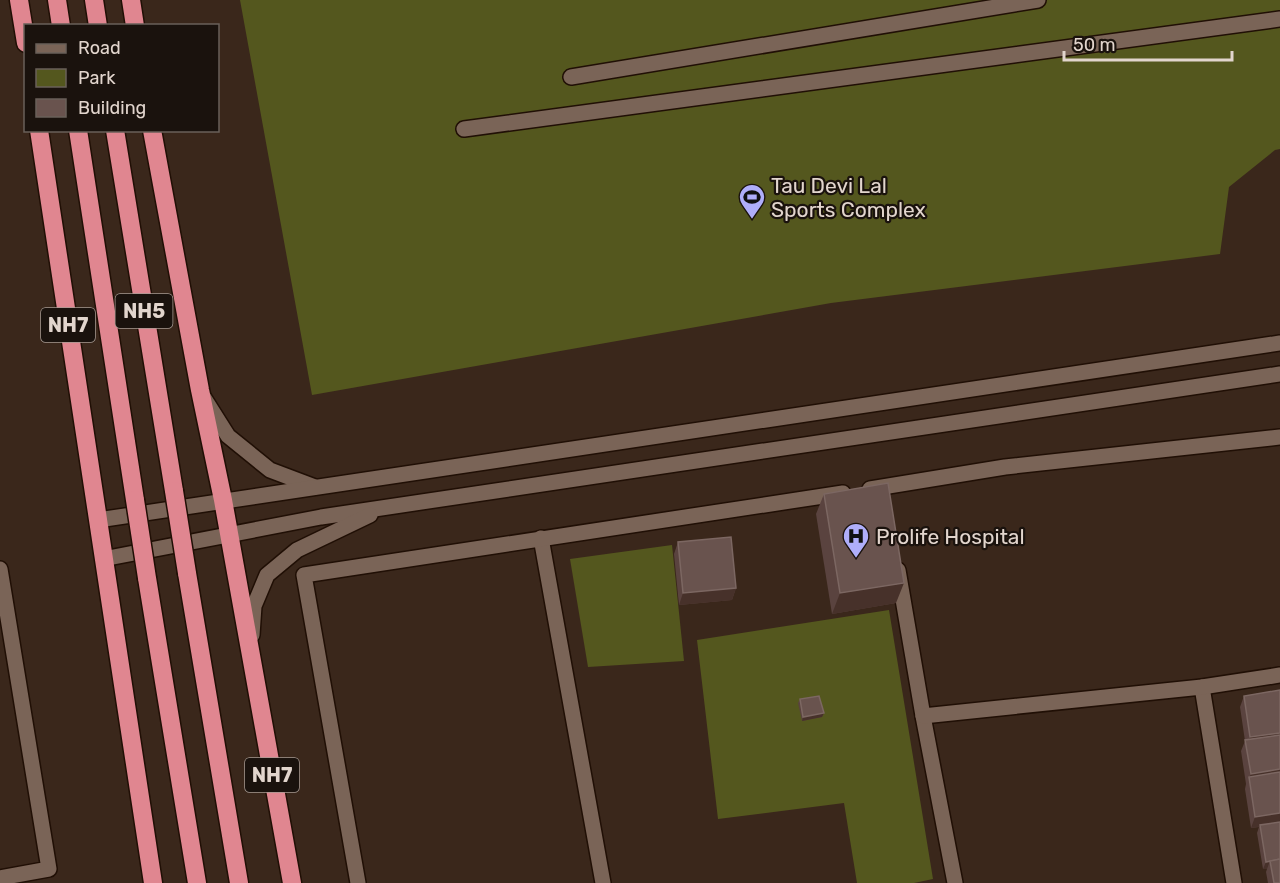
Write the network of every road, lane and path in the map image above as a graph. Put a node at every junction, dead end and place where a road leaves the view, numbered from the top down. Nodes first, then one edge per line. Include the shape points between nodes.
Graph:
1 (19, 0) edge
2 (57, 0) edge
3 (94, 0) edge
4 (131, 0) edge
5 (1038, 0) edge
6 (1280, 19) edge
7 (61, 24) edge
8 (98, 24) edge
9 (135, 24) edge
10 (24, 31) edge
11 (571, 77) dead end
12 (464, 129) dead end
13 (39, 132) edge
14 (78, 132) edge
15 (115, 132) edge
16 (152, 132) edge
17 (1280, 343) edge
18 (1280, 374) edge
19 (200, 390) junction
20 (1280, 436) edge
21 (318, 487) junction
22 (223, 500) junction
23 (386, 507) junction
24 (98, 520) junction
25 (229, 534) junction
26 (542, 538) junction
27 (896, 556) edge
28 (103, 559) junction
29 (0, 569) edge
30 (252, 666) junction
31 (1280, 675) edge
32 (1202, 687) junction
33 (923, 716) junction
34 (0, 878) edge
35 (153, 883) edge
36 (196, 883) edge
37 (239, 883) edge
38 (291, 883) edge
39 (358, 883) edge
40 (603, 883) edge
41 (955, 883) edge
42 (1234, 883) edge

1 - 10 highway
2 - 7 highway
3 - 8 highway
4 - 9 highway
5 - 11 street
6 - 12 street
13 - 24 highway, NH7
14 - 36 highway, NH5, bridge
15 - 37 highway, NH5, bridge
16 - 19 highway, NH7
17 - 21 street
18 - 23 street
19 - 21 street via 228,436 270,470
19 - 22 highway, NH7
20 - 26 street via 1005,467 885,493
21 - 22 street
22 - 24 street
22 - 25 highway, NH7
23 - 25 street
23 - 30 street via 297,550 267,575 255,606
24 - 28 highway, NH7
25 - 28 street
25 - 30 highway, NH7
26 - 39 street via 304,575
26 - 40 street
27 - 33 street
28 - 35 highway, NH7
29 - 34 street via 49,869
30 - 38 highway, NH7
31 - 32 street
32 - 33 street
32 - 42 street
33 - 41 street

